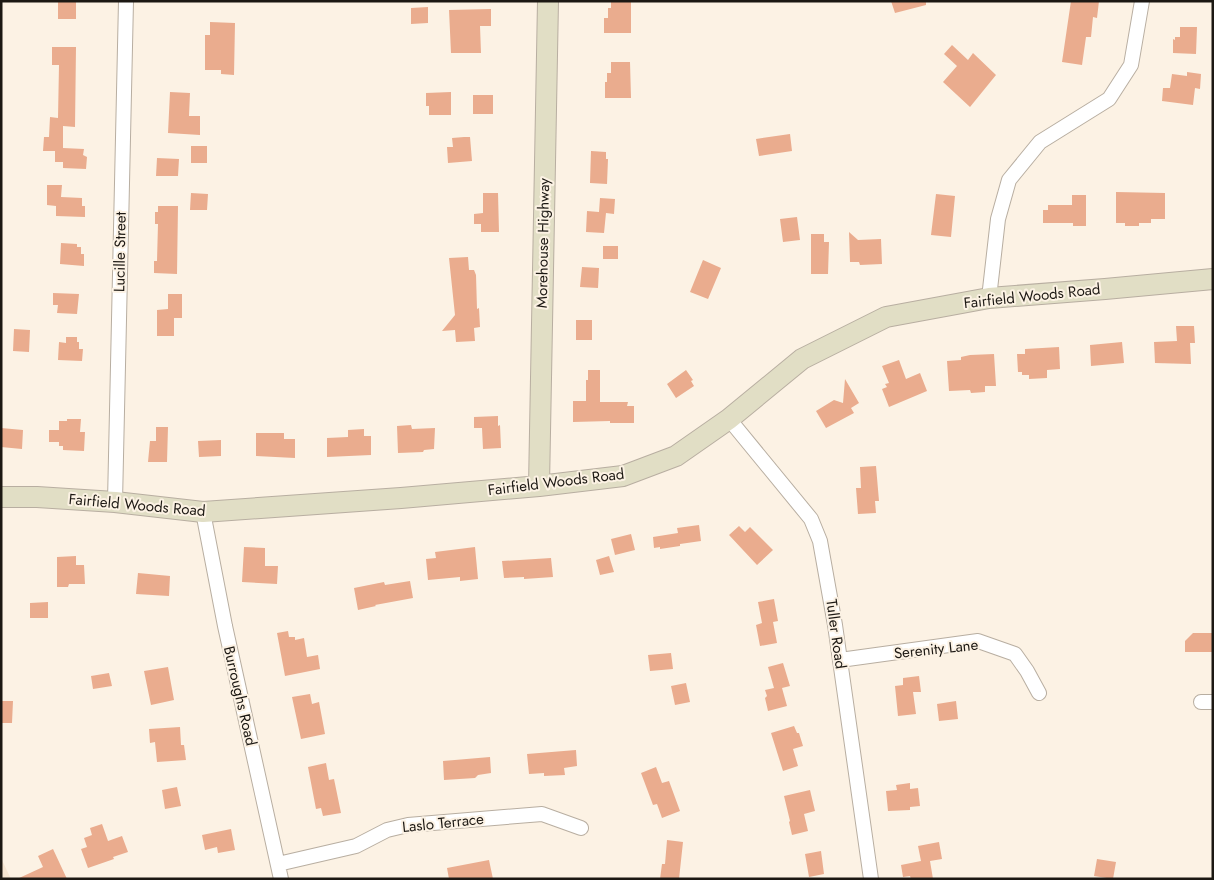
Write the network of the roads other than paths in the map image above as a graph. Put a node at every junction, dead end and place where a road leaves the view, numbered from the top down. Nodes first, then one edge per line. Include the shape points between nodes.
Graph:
1 (126, 1) edge
2 (548, 1) edge
3 (1142, 1) edge
4 (1213, 279) edge
5 (989, 298) junction
6 (729, 418) junction
7 (539, 486) junction
8 (1, 497) edge
9 (115, 502) junction
10 (203, 512) junction
11 (840, 660) junction
12 (1039, 693) dead end
13 (581, 828) dead end
14 (278, 864) junction
15 (281, 879) edge
16 (871, 879) edge

1 - 9 street, Lucille Street
2 - 7 main road, Morehouse Highway
3 - 5 street via 1131,65 1109,99 1040,142 1009,180 998,218
4 - 5 main road, Fairfield Woods Road
5 - 6 main road, Fairfield Woods Road via 886,317 802,359
6 - 7 main road, Fairfield Woods Road via 676,456 623,476
6 - 11 street, Tuller Road via 811,519 820,540 826,569
7 - 10 main road, Fairfield Woods Road
8 - 9 main road, Fairfield Woods Road
9 - 10 main road, Fairfield Woods Road
10 - 14 street, Burroughs Road
11 - 12 street, Serenity Lane via 978,641 1015,654
11 - 16 street, Tuller Road
13 - 14 street, Laslo Terrace via 542,814 408,825 387,830 356,846
14 - 15 street, Burroughs Road

